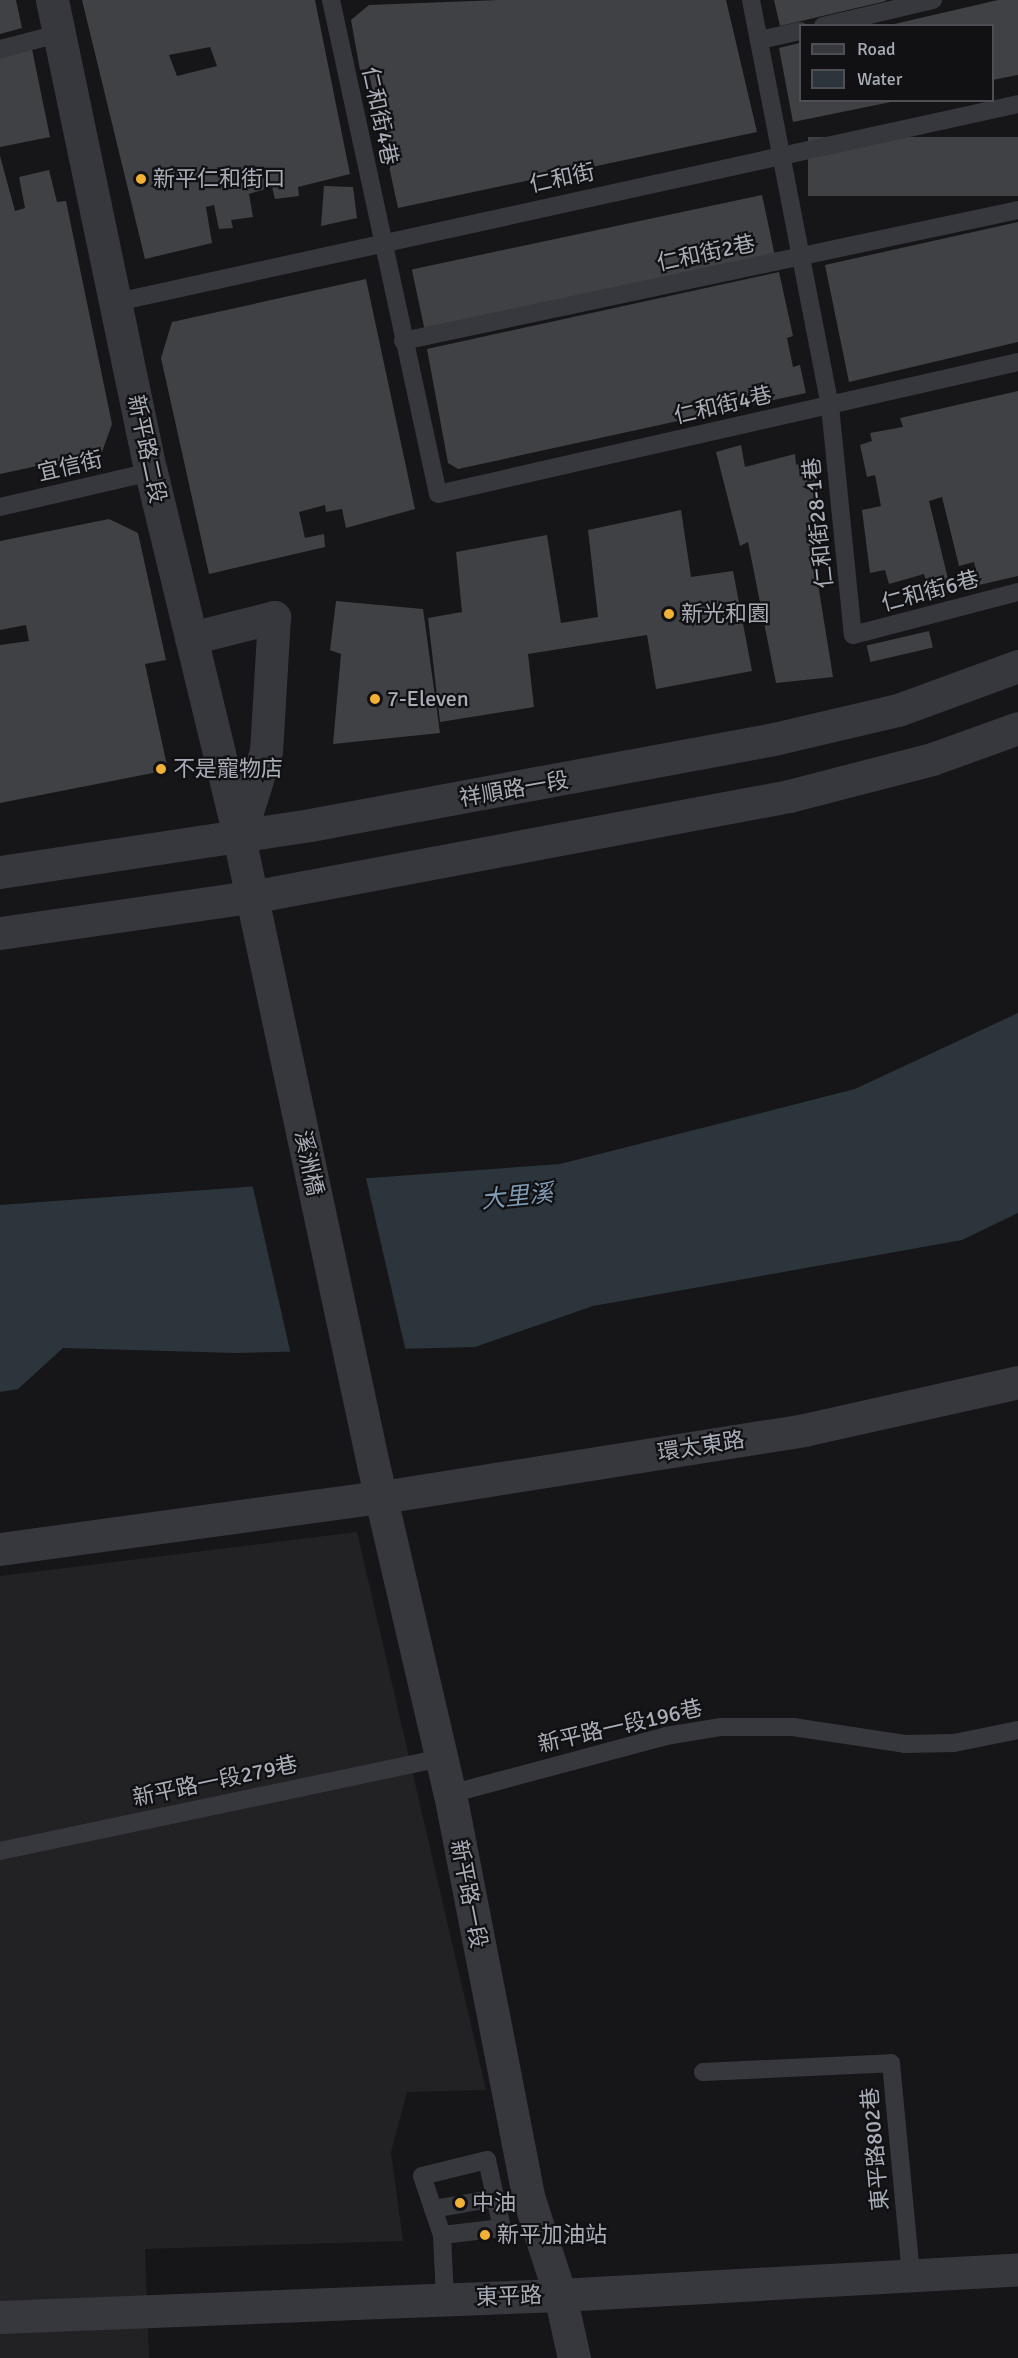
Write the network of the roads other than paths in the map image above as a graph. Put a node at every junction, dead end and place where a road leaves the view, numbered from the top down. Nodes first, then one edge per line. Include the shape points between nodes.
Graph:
1 (52, 0) edge
2 (331, 0) edge
3 (751, 0) edge
4 (933, 0) edge
5 (831, 24) edge
6 (799, 31) edge
7 (58, 34) junction
8 (760, 40) junction
9 (0, 49) edge
10 (1018, 104) edge
11 (782, 154) junction
12 (1018, 210) edge
13 (382, 242) junction
14 (802, 257) junction
15 (117, 302) junction
16 (403, 341) junction
17 (1018, 362) edge
18 (830, 406) junction
19 (151, 472) junction
20 (0, 507) edge
21 (1018, 592) edge
22 (853, 635) joint
23 (191, 638) junction
24 (1018, 666) edge
25 (1018, 728) edge
26 (239, 837) junction
27 (0, 872) edge
28 (251, 897) junction
29 (0, 933) edge
30 (1018, 1382) edge
31 (366, 1430) joint
32 (382, 1497) junction
33 (0, 1549) edge
34 (1018, 1730) edge
35 (441, 1758) junction
36 (450, 1794) junction
37 (0, 1851) edge
38 (703, 2072) dead end
39 (496, 2198) junction
40 (433, 2209) junction
41 (442, 2235) junction
42 (1018, 2269) edge
43 (911, 2275) junction
44 (560, 2295) junction
45 (445, 2298) junction
46 (0, 2317) edge
47 (574, 2358) edge

1 - 7 street, 新平路二段
2 - 13 lane, 仁和街4巷
3 - 8 lane, 仁和街28-1巷
4 - 5 lane
6 - 8 lane
7 - 9 lane
7 - 15 street, 新平路二段
8 - 11 lane, 仁和街28-1巷
10 - 11 lane, 仁和街
11 - 13 lane, 仁和街
11 - 14 lane, 仁和街28-1巷
12 - 14 lane, 仁和街2巷
13 - 15 lane, 仁和街
13 - 16 lane
14 - 16 lane, 仁和街2巷
14 - 18 lane, 仁和街28-1巷
15 - 19 street, 新平路二段
16 - 18 lane, 仁和街4巷 via 438,494
17 - 18 lane, 仁和街4巷
18 - 22 lane, 仁和街28-1巷
19 - 20 lane, 宜信街
19 - 23 street, 新平路二段
21 - 22 lane, 仁和街6巷
23 - 26 street, 新平路二段
23 - 26 street via 274,617 266,751
24 - 26 street, 祥順路一段 via 898,710 774,739
25 - 28 street via 932,759 789,796
26 - 27 street, 祥順路一段
26 - 28 street, 新平路二段
28 - 29 street
28 - 31 street, 溪洲橋
30 - 32 street, 環太東路 via 804,1430
31 - 32 street, 新平路一段
32 - 33 street, 環太東路
32 - 35 street, 新平路一段
34 - 36 lane, 新平路一段196巷 via 954,1743 904,1744 793,1727 721,1727 666,1736
35 - 36 street, 新平路一段
35 - 37 lane, 新平路一段279巷
36 - 44 street, 新平路一段 via 528,2196
38 - 43 lane, 東平路802巷 via 891,2063
39 - 40 lane
39 - 40 lane via 487,2160 422,2175
39 - 41 lane via 502,2228
40 - 41 lane
41 - 45 lane
42 - 43 street, 東平路
43 - 44 street, 東平路
44 - 45 street, 東平路
44 - 47 street, 新平路一段
45 - 46 street, 東平路

